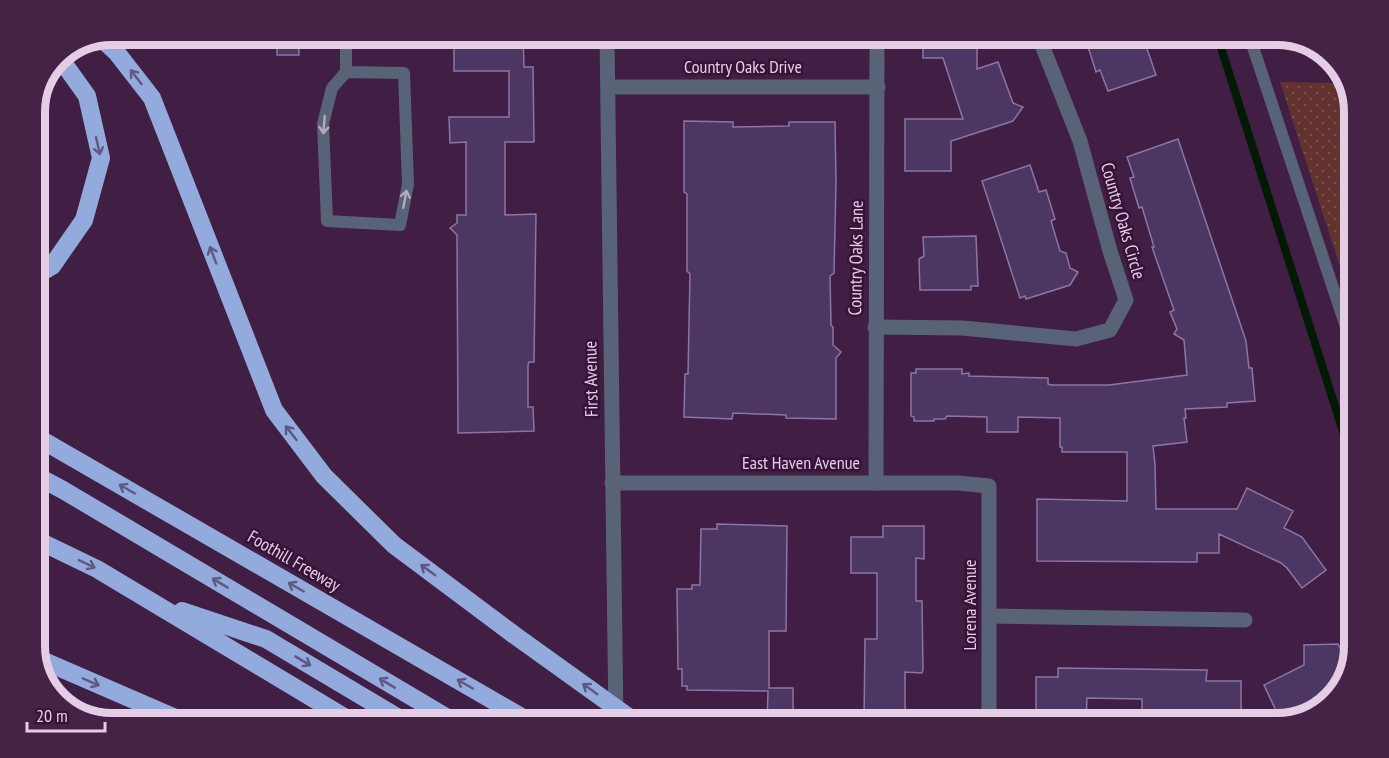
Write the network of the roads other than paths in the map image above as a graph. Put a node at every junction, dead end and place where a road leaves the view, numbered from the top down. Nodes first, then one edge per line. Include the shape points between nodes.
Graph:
1 (109, 45) edge
2 (346, 45) edge
3 (607, 45) edge
4 (877, 45) edge
5 (1042, 45) edge
6 (1253, 45) edge
7 (65, 65) edge
8 (346, 72) junction
9 (608, 87) junction
10 (878, 87) junction
11 (45, 270) edge
12 (1344, 321) edge
13 (875, 327) junction
14 (45, 442) edge
15 (45, 480) edge
16 (612, 483) junction
17 (876, 483) junction
18 (989, 486) joint
19 (45, 543) edge
20 (152, 602) junction
21 (990, 616) junction
22 (1245, 620) dead end
23 (47, 662) edge
24 (164, 713) edge
25 (337, 713) edge
26 (390, 713) edge
27 (439, 713) edge
28 (515, 713) edge
29 (616, 713) edge
30 (623, 713) edge
31 (989, 713) edge

30 -> 1 highway, bridge via 394,544 324,476 274,410 152,98
2 - 8 lane
3 - 9 street, First Avenue
4 - 10 street, Country Oaks Lane
5 - 13 street, Country Oaks Circle via 1080,141 1126,300 1110,330 1076,339 962,328
6 - 12 lane
7 -> 11 highway via 87,96 101,158 84,220
8 -> 8 lane via 332,88 323,124 327,221 400,225 408,184 404,73
9 - 10 street, Country Oaks Drive
9 - 16 street, First Avenue
10 - 13 street, Country Oaks Lane
13 - 17 street, Country Oaks Lane
28 -> 14 highway, Foothill Freeway
27 -> 15 highway
16 - 17 street, East Haven Avenue
16 - 29 street, First Avenue
17 - 18 street, East Haven Avenue
18 - 21 street, Lorena Avenue
19 -> 20 highway
20 - 25 highway
20 -> 26 highway via 266,639
21 - 22 street
21 - 31 street, Lorena Avenue
23 -> 24 highway

